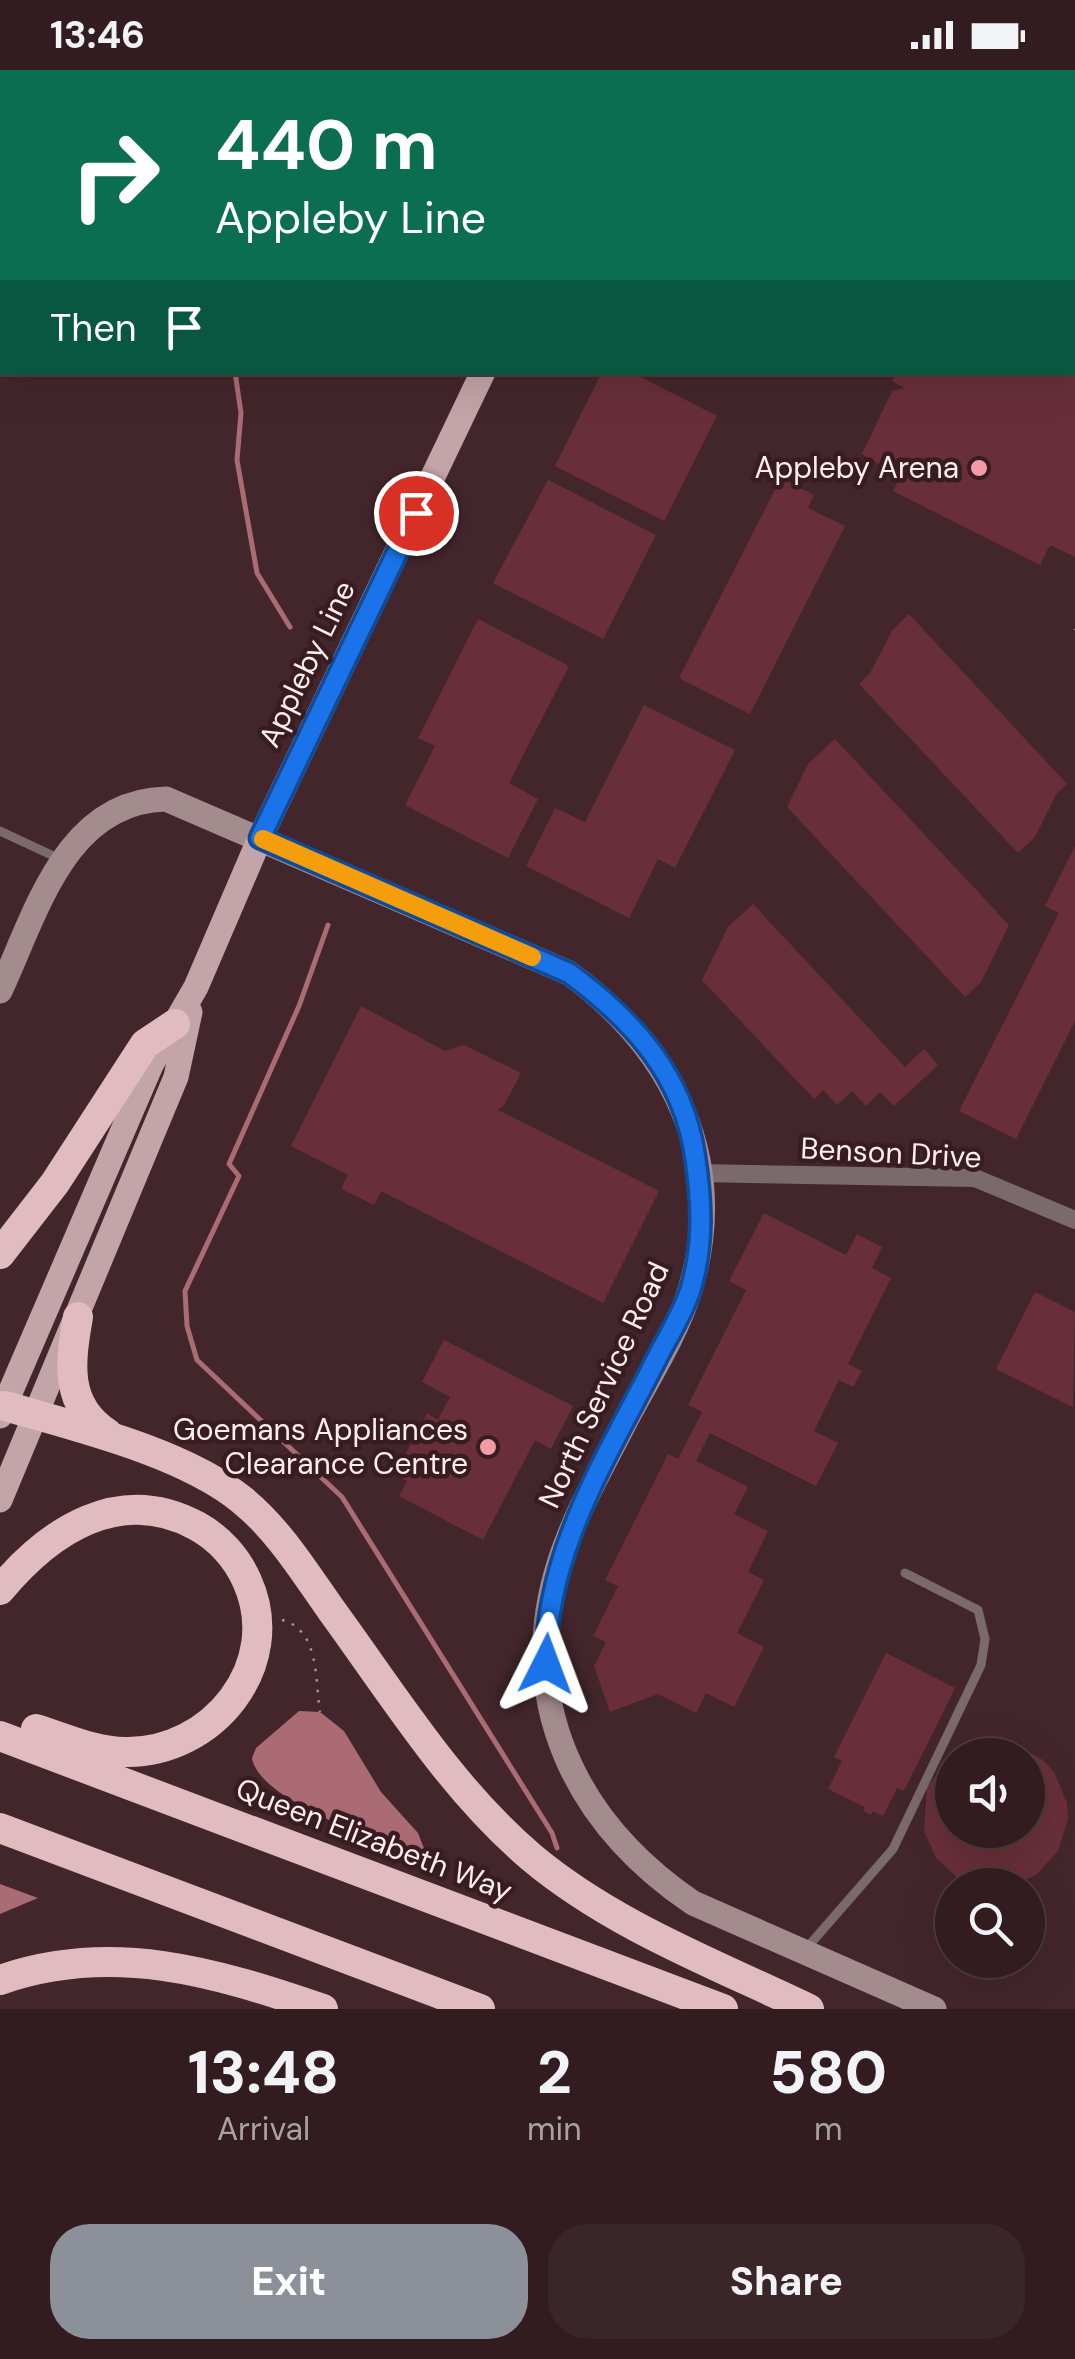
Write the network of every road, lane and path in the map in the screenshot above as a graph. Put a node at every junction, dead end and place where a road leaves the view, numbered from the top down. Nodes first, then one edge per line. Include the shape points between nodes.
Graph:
1 (483, 375) edge
2 (0, 832) edge
3 (260, 838) junction
4 (62, 860) junction
5 (196, 987) junction
6 (0, 991) edge
7 (175, 1024) junction
8 (698, 1173) junction
9 (1075, 1220) edge
10 (0, 1254) edge
11 (78, 1318) junction
12 (2, 1411) edge
13 (38, 1416) junction
14 (122, 1443) junction
15 (0, 1500) edge
16 (906, 1573) dead end
17 (0, 1590) edge
18 (256, 1618) junction
19 (320, 1712) dead end
20 (0, 1718) edge
21 (0, 1736) edge
22 (0, 1828) edge
23 (0, 1841) edge
24 (65, 1852) junction
25 (802, 1954) junction
26 (0, 1980) edge
27 (323, 2009) edge
28 (480, 2009) edge
29 (723, 2009) edge
30 (809, 2009) edge
31 (934, 2009) edge

1 - 3 main road, Appleby Line
2 - 4 lane
3 - 4 street, North Service Road via 185,804 144,799 89,825
3 - 5 main road, Appleby Line
3 - 8 street, North Service Road via 569,973 612,1005 677,1092
4 - 6 street, North Service Road
5 - 7 main road, Appleby Line
5 - 11 main road, Appleby Line via 176,1077
7 - 10 highway via 145,1044
7 - 12 main road, Appleby Line via 151,1065
8 - 9 street, Benson Drive via 975,1178
8 - 25 street, North Service Road via 702,1221 689,1294 559,1564 546,1632 550,1702 582,1793 630,1854 694,1904
11 - 13 main road, Appleby Line
11 - 14 highway via 74,1392 95,1425
12 - 13 highway
13 - 14 highway
13 - 15 main road, Appleby Line
14 - 30 highway via 214,1481 264,1520 450,1773 532,1858 594,1904
16 - 25 lane via 978,1610 986,1639 981,1665 893,1849
17 - 18 highway via 30,1556 73,1527 116,1510 156,1510 182,1518 224,1547 248,1583
18 - 19 path via 290,1622 303,1632
18 - 20 highway via 243,1686 220,1718 188,1739 148,1751 102,1750
21 - 29 highway, Queen Elizabeth Way
22 - 24 highway
23 - 24 highway
24 - 28 highway
25 - 31 street, North Service Road
26 - 27 highway via 56,1964 124,1959 238,1980

